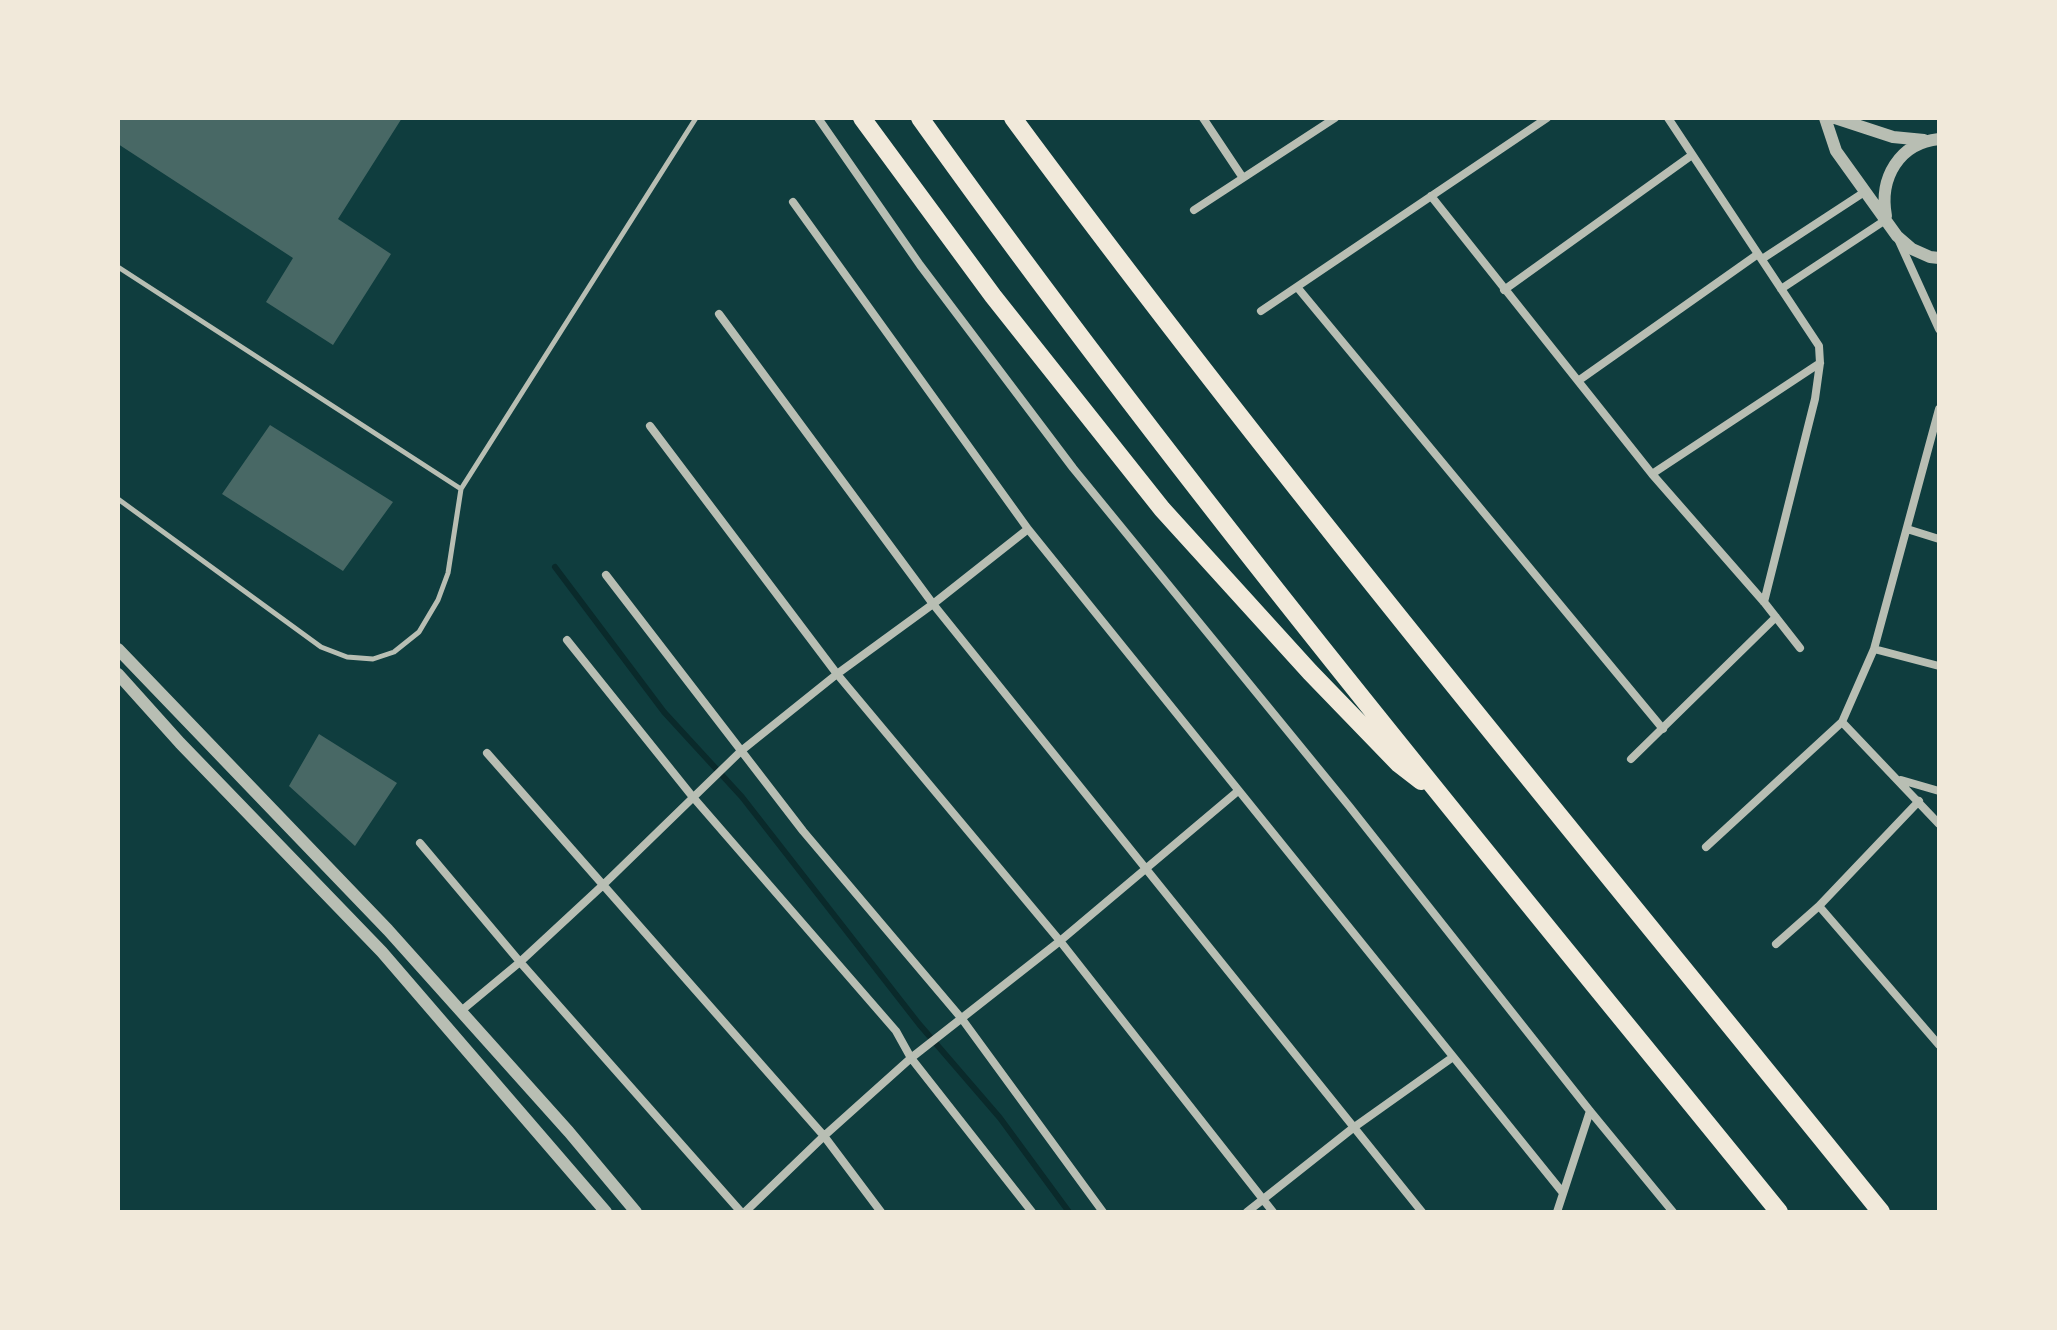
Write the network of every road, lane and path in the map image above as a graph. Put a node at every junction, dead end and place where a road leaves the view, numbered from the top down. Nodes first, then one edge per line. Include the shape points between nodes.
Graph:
1 (696, 118) edge
2 (818, 118) edge
3 (862, 118) edge
4 (920, 118) edge
5 (1013, 118) edge
6 (1203, 118) edge
7 (1335, 118) edge
8 (1547, 118) edge
9 (1668, 118) edge
10 (1825, 118) edge
11 (1835, 118) edge
12 (1934, 139) edge
13 (1692, 155) junction
14 (1243, 178) junction
15 (1866, 191) junction
16 (1431, 196) junction
17 (793, 202) dead end
18 (1194, 210) dead end
19 (1887, 219) junction
20 (1897, 236) junction
21 (1760, 257) junction
22 (1939, 258) edge
23 (118, 267) edge
24 (1297, 287) junction
25 (1781, 289) junction
26 (1504, 290) junction
27 (1261, 311) dead end
28 (719, 314) dead end
29 (1939, 329) edge
30 (1820, 363) junction
31 (1578, 381) junction
32 (1939, 413) edge
33 (650, 426) dead end
34 (1652, 474) junction
35 (461, 489) junction
36 (118, 499) edge
37 (1028, 529) junction
38 (1907, 529) junction
39 (1939, 539) edge
40 (606, 575) dead end
41 (1764, 602) junction
42 (933, 604) junction
43 (1776, 617) junction
44 (567, 640) dead end
45 (1800, 648) dead end
46 (118, 649) edge
47 (1874, 649) junction
48 (1939, 666) edge
49 (118, 674) edge
50 (837, 674) junction
51 (1842, 722) junction
52 (1663, 729) junction
53 (741, 751) junction
54 (487, 753) dead end
55 (1631, 759) dead end
56 (1899, 780) junction
57 (1238, 791) junction
58 (1438, 791) junction
59 (1939, 791) edge
60 (692, 796) junction
61 (1919, 801) junction
62 (1939, 824) edge
63 (420, 843) dead end
64 (1706, 847) dead end
65 (1145, 869) junction
66 (602, 886) junction
67 (1819, 906) junction
68 (1060, 941) junction
69 (1776, 944) dead end
70 (520, 962) junction
71 (461, 1011) junction
72 (962, 1019) junction
73 (1939, 1045) edge
74 (1453, 1057) junction
75 (911, 1058) junction
76 (1590, 1111) junction
77 (1353, 1128) junction
78 (824, 1136) junction
79 (1563, 1193) junction
80 (1263, 1199) junction
81 (606, 1212) edge
82 (636, 1212) edge
83 (743, 1212) edge
84 (881, 1212) edge
85 (1032, 1212) edge
86 (1103, 1212) edge
87 (1247, 1212) edge
88 (1273, 1212) edge
89 (1422, 1212) edge
90 (1557, 1212) edge
91 (1673, 1212) edge
92 (1779, 1212) edge
93 (1881, 1212) edge

1 - 35 lane
2 - 76 street via 920,265 1073,468
3 - 58 highway via 993,296 1162,509 1399,764
4 - 58 highway via 1266,577
5 - 93 highway via 1341,546
6 - 14 street
7 - 14 street
8 - 16 street
9 - 13 street
10 - 15 street via 1836,151
11 - 12 street via 1893,137
12 - 19 street via 1910,148 1895,162 1883,199
13 - 21 street
13 - 26 street
14 - 18 street
15 - 19 street
15 - 21 street
16 - 24 street
16 - 26 street
17 - 37 street
19 - 20 street
19 - 25 street
20 - 22 street via 1912,249
20 - 29 street
21 - 25 street
21 - 31 street
23 - 35 lane
24 - 27 street
24 - 52 street
25 - 30 street via 1819,346
26 - 31 street
28 - 42 street
30 - 34 street
30 - 41 street
31 - 34 street
32 - 38 street
33 - 50 street
34 - 41 street
35 - 36 lane via 448,573 438,600 419,632 394,652 373,659 321,647
37 - 42 street
37 - 57 street
38 - 39 street
38 - 47 street
40 - 53 street
41 - 43 street
42 - 50 street
42 - 65 street
43 - 45 street
43 - 52 street
44 - 60 street
46 - 71 street
47 - 48 street
47 - 51 street
49 - 81 street via 382,952
50 - 53 street
50 - 68 street
51 - 56 street
51 - 64 street
52 - 55 street
53 - 60 street
53 - 72 street
54 - 66 street
56 - 59 street
56 - 61 street
57 - 65 street
57 - 74 street
58 - 92 highway
60 - 66 street
60 - 75 street via 877,1008
61 - 62 street
61 - 67 street
63 - 70 street
65 - 68 street
65 - 77 street
66 - 70 street
66 - 78 street
67 - 69 street
67 - 73 street
68 - 72 street
68 - 80 street
70 - 71 street
70 - 83 street
71 - 82 street
72 - 75 street
72 - 86 street
74 - 77 street
74 - 79 street
75 - 78 street
75 - 85 street
76 - 79 street
76 - 91 street
77 - 80 street
77 - 89 street
78 - 83 street
78 - 84 street
79 - 90 street
80 - 87 street
80 - 88 street

